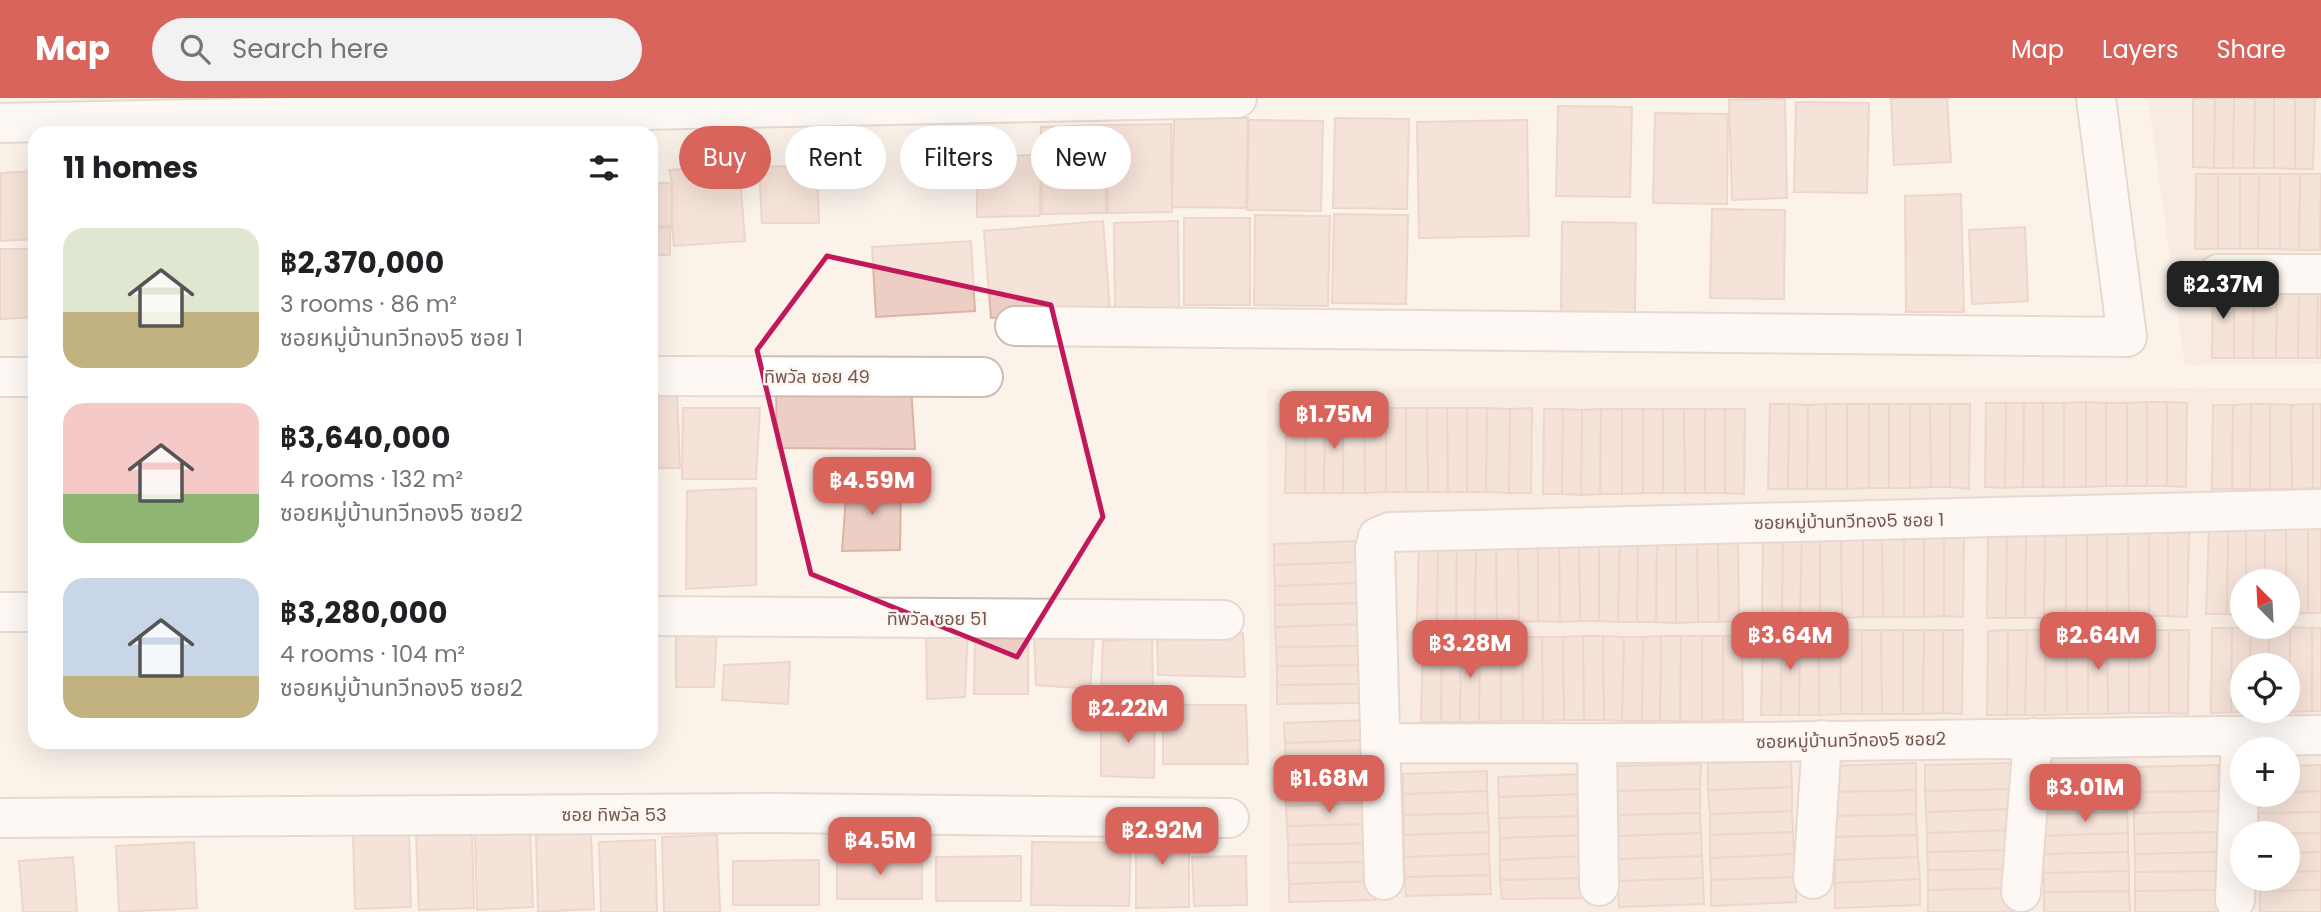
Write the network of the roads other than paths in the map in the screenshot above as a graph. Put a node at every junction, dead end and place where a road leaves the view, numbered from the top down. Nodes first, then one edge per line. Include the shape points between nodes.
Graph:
1 (1237, 98) edge
2 (2096, 98) edge
3 (0, 122) edge
4 (2218, 274) dead end
5 (2321, 274) edge
6 (1015, 326) dead end
7 (658, 376) edge
8 (0, 377) edge
9 (28, 377) edge
10 (983, 377) dead end
11 (2321, 509) edge
12 (0, 612) edge
13 (28, 612) edge
14 (658, 616) edge
15 (1224, 620) dead end
16 (2241, 736) junction
17 (2321, 736) edge
18 (2032, 738) junction
19 (1822, 740) junction
20 (1380, 743) junction
21 (1597, 744) junction
22 (0, 818) edge
23 (1229, 818) dead end
24 (1813, 879) dead end
25 (1384, 880) dead end
26 (1599, 886) dead end
27 (2021, 892) dead end
28 (2235, 900) dead end

1 - 3 street
2 - 6 street via 2127,337
4 - 5 street
7 - 10 street, ทิพวัล ซอย 49
8 - 9 street
11 - 20 street, ซอยหมู่บ้านทวีทอง5 ซอย 1 via 1390,532 1378,537 1375,548
12 - 13 street
14 - 15 street, ทิพวัล ซอย 51
16 - 17 street, ซอยหมู่บ้านทวีทอง5 ซอย2
16 - 18 street, ซอยหมู่บ้านทวีทอง5 ซอย2
16 - 28 street
18 - 19 street, ซอยหมู่บ้านทวีทอง5 ซอย2
18 - 27 street
19 - 21 street, ซอยหมู่บ้านทวีทอง5 ซอย2
19 - 24 street
20 - 21 street, ซอยหมู่บ้านทวีทอง5 ซอย2
20 - 25 street
21 - 26 street
22 - 23 street, ซอย ทิพวัล 53 via 762,813

